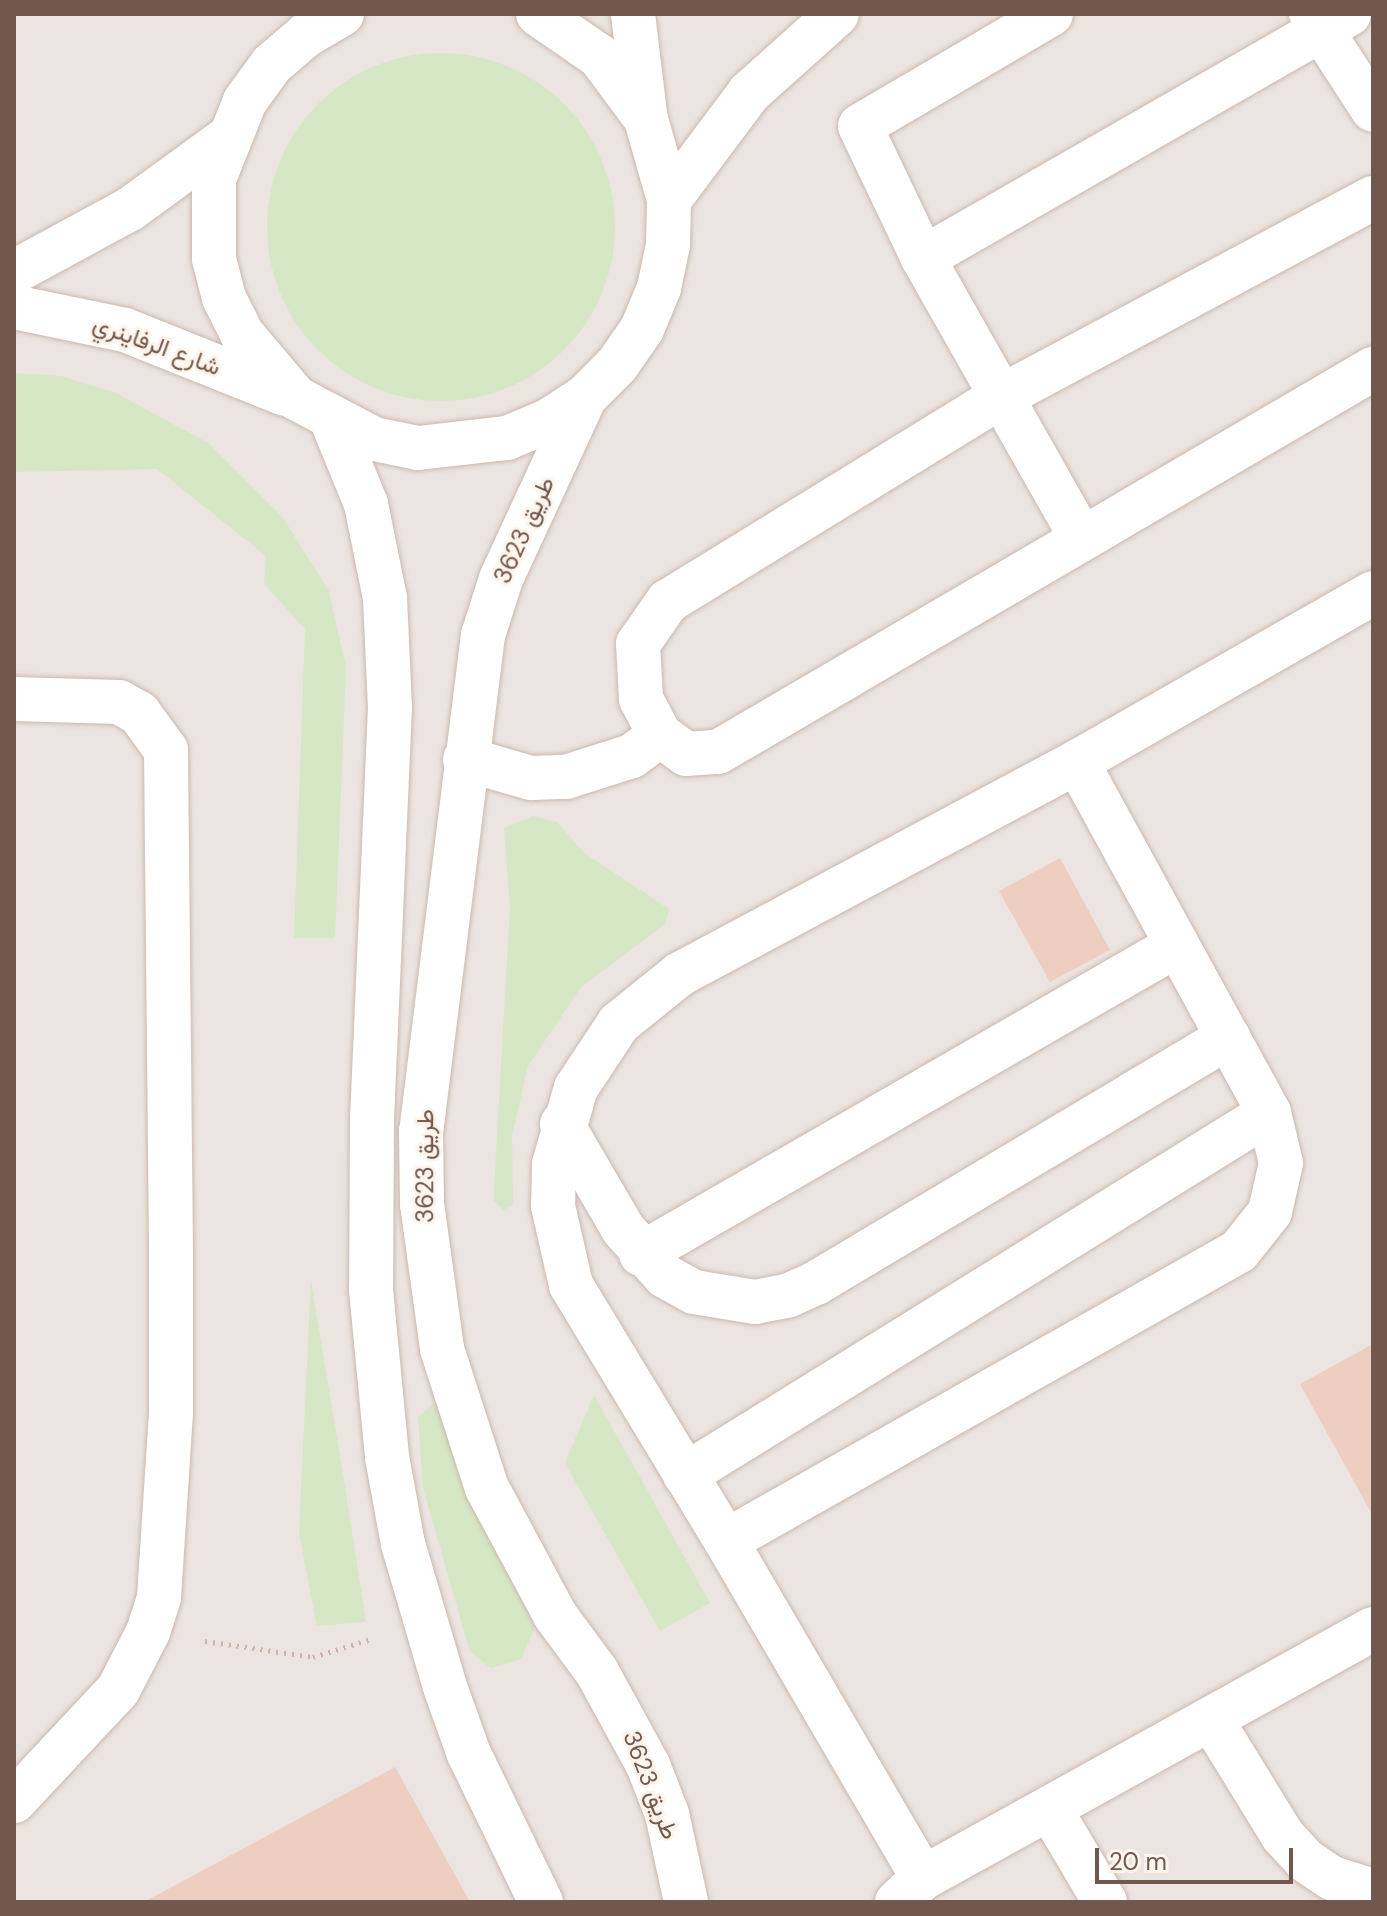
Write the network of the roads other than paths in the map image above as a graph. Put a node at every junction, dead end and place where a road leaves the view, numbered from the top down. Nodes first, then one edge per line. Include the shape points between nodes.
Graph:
1 (538, 14) edge
2 (633, 14) edge
3 (837, 14) edge
4 (1051, 14) edge
5 (1327, 19) edge
6 (318, 21) edge
7 (1373, 110) edge
8 (646, 119) junction
9 (225, 140) junction
10 (1373, 198) edge
11 (669, 200) junction
12 (923, 258) junction
13 (14, 272) edge
14 (14, 307) edge
15 (1373, 369) edge
16 (585, 397) junction
17 (1000, 397) junction
18 (296, 398) junction
19 (332, 421) junction
20 (1082, 539) junction
21 (1373, 593) edge
22 (14, 699) edge
23 (660, 735) junction
24 (465, 759) junction
25 (1077, 762) junction
26 (1177, 945) junction
27 (1228, 1037) junction
28 (1269, 1113) junction
29 (562, 1124) junction
30 (641, 1254) junction
31 (685, 1475) junction
32 (726, 1541) junction
33 (1373, 1629) edge
34 (1211, 1719) junction
35 (14, 1801) edge
36 (1050, 1809) junction
37 (910, 1890) edge
38 (1373, 1891) edge
39 (541, 1902) edge
40 (686, 1902) edge
41 (1105, 1902) edge

1 - 8 street via 599,56
2 - 8 street
3 - 11 street via 749,93
4 - 12 street via 860,126
5 - 7 street
5 - 12 street
6 - 9 street via 272,64
8 - 11 street
9 - 13 street via 130,209
9 - 18 street via 210,220 224,298 265,367
10 - 17 street
11 - 16 street via 662,274 642,329
12 - 17 street
14 - 18 street, شارع الرفاينري via 125,330
15 - 20 street
16 - 19 street via 548,421 463,447 418,448 374,439
16 - 24 street, طريق 3623 via 501,579 483,635
17 - 20 street
17 - 23 street via 668,601 638,644 641,699
18 - 19 street
19 - 39 street via 366,504 385,598 390,707 372,1118 371,1290 387,1457 403,1544 469,1754
20 - 23 street via 718,752 686,754
21 - 25 street
22 - 35 street via 119,702 139,713 166,750 171,1412 165,1563 148,1632 118,1690
23 - 24 street via 632,756 566,777 531,778
24 - 40 street, طريق 3623 via 421,1131 428,1276 442,1349 487,1488 555,1615 618,1706 648,1765 667,1814
25 - 26 street
25 - 29 street via 680,974 648,997 595,1054
26 - 27 street
26 - 30 street
27 - 28 street
27 - 30 street via 787,1296 755,1302 694,1292
28 - 31 street
28 - 32 street via 1280,1150 1278,1188 1258,1233 1239,1251
29 - 30 street
29 - 31 street via 553,1206 571,1285
31 - 32 street
32 - 37 street
33 - 34 street
34 - 36 street
34 - 38 street via 1283,1836 1305,1860 1332,1878
36 - 37 street
36 - 41 street

